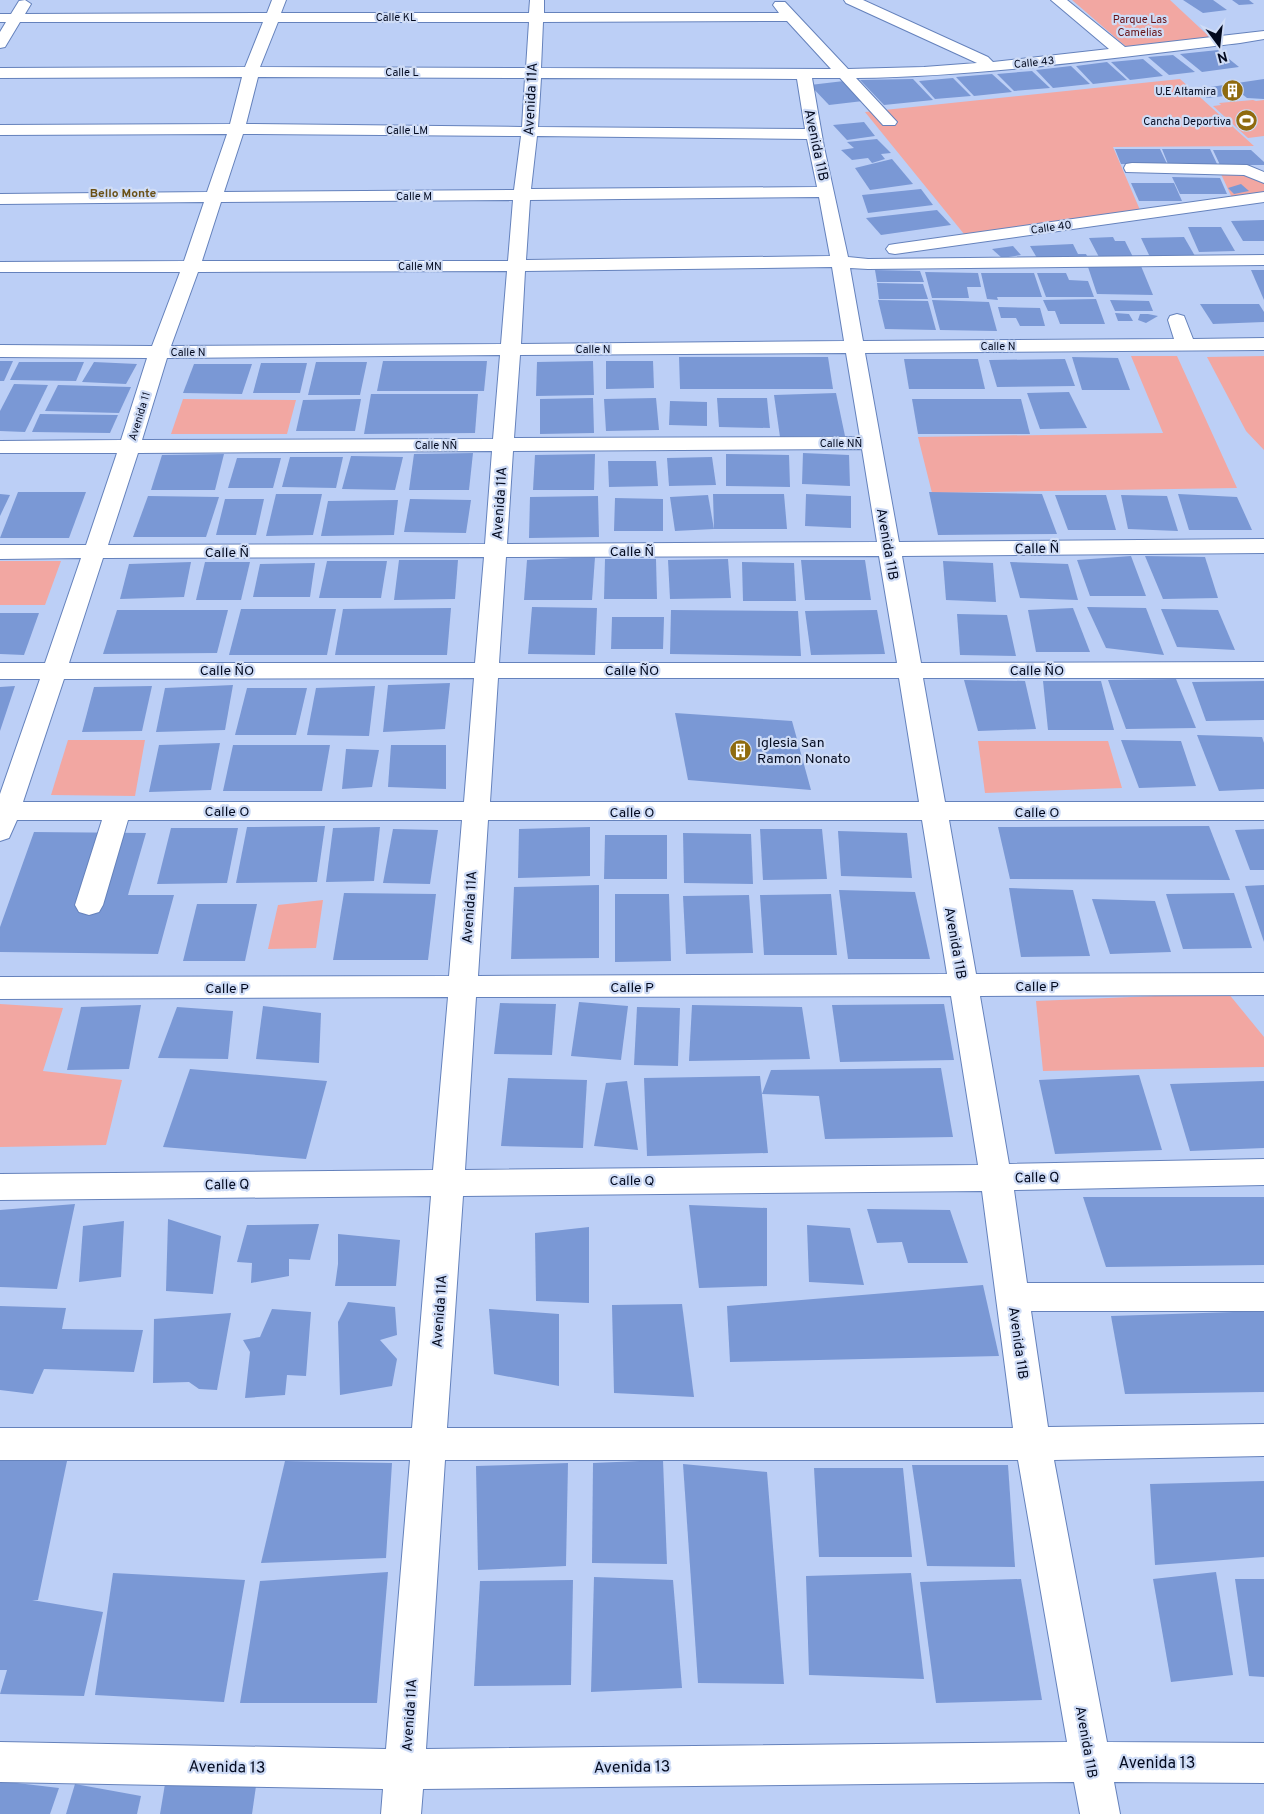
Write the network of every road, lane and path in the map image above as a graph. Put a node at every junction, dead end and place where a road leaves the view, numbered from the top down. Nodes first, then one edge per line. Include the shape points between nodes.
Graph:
1 (27, 0) edge
2 (776, 0) edge
3 (851, 0) edge
4 (1058, 0) edge
5 (536, 8) edge
6 (275, 9) edge
7 (792, 17) junction
8 (7, 18) edge
9 (1264, 35) edge
10 (0, 44) edge
11 (1122, 52) junction
12 (990, 67) junction
13 (251, 72) junction
14 (845, 72) junction
15 (0, 73) edge
16 (531, 73) junction
17 (804, 74) junction
18 (889, 122) dead end
19 (237, 129) junction
20 (0, 130) edge
21 (530, 131) junction
22 (813, 134) junction
23 (1132, 168) dead end
24 (1264, 178) edge
25 (827, 192) junction
26 (522, 195) junction
27 (1264, 197) edge
28 (213, 198) junction
29 (0, 199) edge
30 (1264, 260) edge
31 (839, 261) junction
32 (190, 266) junction
33 (518, 266) junction
34 (0, 267) edge
35 (1177, 320) dead end
36 (1264, 344) edge
37 (1186, 346) junction
38 (855, 347) junction
39 (511, 349) junction
40 (0, 351) edge
41 (158, 352) junction
42 (871, 443) junction
43 (503, 445) junction
44 (130, 446) junction
45 (0, 447) edge
46 (1264, 546) edge
47 (889, 550) junction
48 (496, 551) junction
49 (0, 552) edge
50 (94, 553) junction
51 (0, 670) edge
52 (54, 670) junction
53 (487, 670) junction
54 (910, 670) junction
55 (1264, 670) edge
56 (118, 811) junction
57 (1264, 811) edge
58 (476, 812) junction
59 (934, 812) junction
60 (2, 818) edge
61 (88, 905) dead end
62 (1264, 984) edge
63 (963, 986) junction
64 (463, 987) junction
65 (0, 988) edge
66 (1264, 1172) edge
67 (996, 1177) junction
68 (448, 1182) junction
69 (0, 1187) edge
70 (1013, 1297) junction
71 (1264, 1297) edge
72 (1264, 1440) edge
73 (0, 1444) edge
74 (429, 1444) junction
75 (1033, 1444) junction
76 (0, 1762) edge
77 (1091, 1762) junction
78 (1264, 1763) edge
79 (405, 1769) junction
80 (402, 1814) edge
81 (1100, 1814) edge

1 - 8 street
2 - 7 street
3 - 12 street via 983,60
4 - 11 street
5 - 6 street, Calle KL
5 - 7 street, Calle KL
5 - 16 street, Avenida 11A
6 - 8 street, Calle KL
6 - 13 street, Avenida 11
7 - 14 street
8 - 10 street
9 - 11 street, Calle 43
11 - 12 street, Calle 43
12 - 14 street, Calle 43 via 924,72
13 - 15 street, Calle L
13 - 16 street, Calle L
13 - 19 street, Avenida 11
14 - 17 street, Calle 43
14 - 18 street
16 - 17 street, Calle L
16 - 21 street, Avenida 11A
17 - 22 street, Avenida 11B
19 - 20 street, Calle LM
19 - 21 street, Calle LM
19 - 28 street, Avenida 11
21 - 22 street, Calle LM
21 - 26 street, Avenida 11A
22 - 25 street, Avenida 11B
23 - 24 street via 1247,170
25 - 26 street, Calle M
25 - 31 street, Avenida 11B
26 - 28 street, Calle M
26 - 33 street, Avenida 11A
27 - 31 street, Calle 40 via 869,253
28 - 29 street, Calle M
28 - 32 street, Avenida 11
30 - 31 street via 1157,268
31 - 33 street, Calle MN
31 - 38 street, Avenida 11B
32 - 33 street, Calle MN
32 - 34 street, Calle MN
32 - 41 street, Avenida 11
33 - 39 street, Avenida 11A
35 - 37 street
36 - 37 street, Calle N
37 - 38 street, Calle N
38 - 39 street, Calle N
38 - 42 street, Avenida 11B
39 - 41 street, Calle N
39 - 43 street, Avenida 11A
40 - 41 street, Calle N
41 - 44 street, Avenida 11
42 - 43 street, Calle NÑ
42 - 47 street, Avenida 11B
43 - 44 street, Calle NÑ
43 - 48 street, Avenida 11A
44 - 45 street, Calle NÑ
44 - 50 street, Avenida 11
46 - 47 street, Calle Ñ
47 - 48 street, Calle Ñ
47 - 54 street, Avenida 11B
48 - 50 street, Calle Ñ
48 - 53 street, Avenida 11A
49 - 50 street, Calle Ñ
50 - 52 street, Avenida 11
51 - 52 street, Calle ÑO
52 - 53 street, Calle ÑO
52 - 60 street, Avenida 11
53 - 54 street, Calle ÑO
53 - 58 street, Avenida 11A
54 - 55 street, Calle ÑO
54 - 59 street, Avenida 11B
56 - 58 street, Calle O
56 - 60 street, Calle O
56 - 61 street
57 - 59 street, Calle O
58 - 59 street, Calle O
58 - 64 street, Avenida 11A
59 - 63 street, Avenida 11B
62 - 63 street, Calle P
63 - 64 street, Calle P
63 - 67 street, Avenida 11B
64 - 65 street, Calle P
64 - 68 street, Avenida 11A
66 - 67 street, Calle Q
67 - 68 street, Calle Q
67 - 70 street, Avenida 11B
68 - 69 street, Calle Q
68 - 74 street, Avenida 11A
70 - 71 street
70 - 75 street, Avenida 11B
72 - 75 street
73 - 74 street
74 - 75 street
74 - 79 street, Avenida 11A
75 - 77 street, Avenida 11B
76 - 79 street, Avenida 13
77 - 78 street, Avenida 13
77 - 79 street, Avenida 13
77 - 81 street, Avenida 11B
79 - 80 street, Avenida 11A

